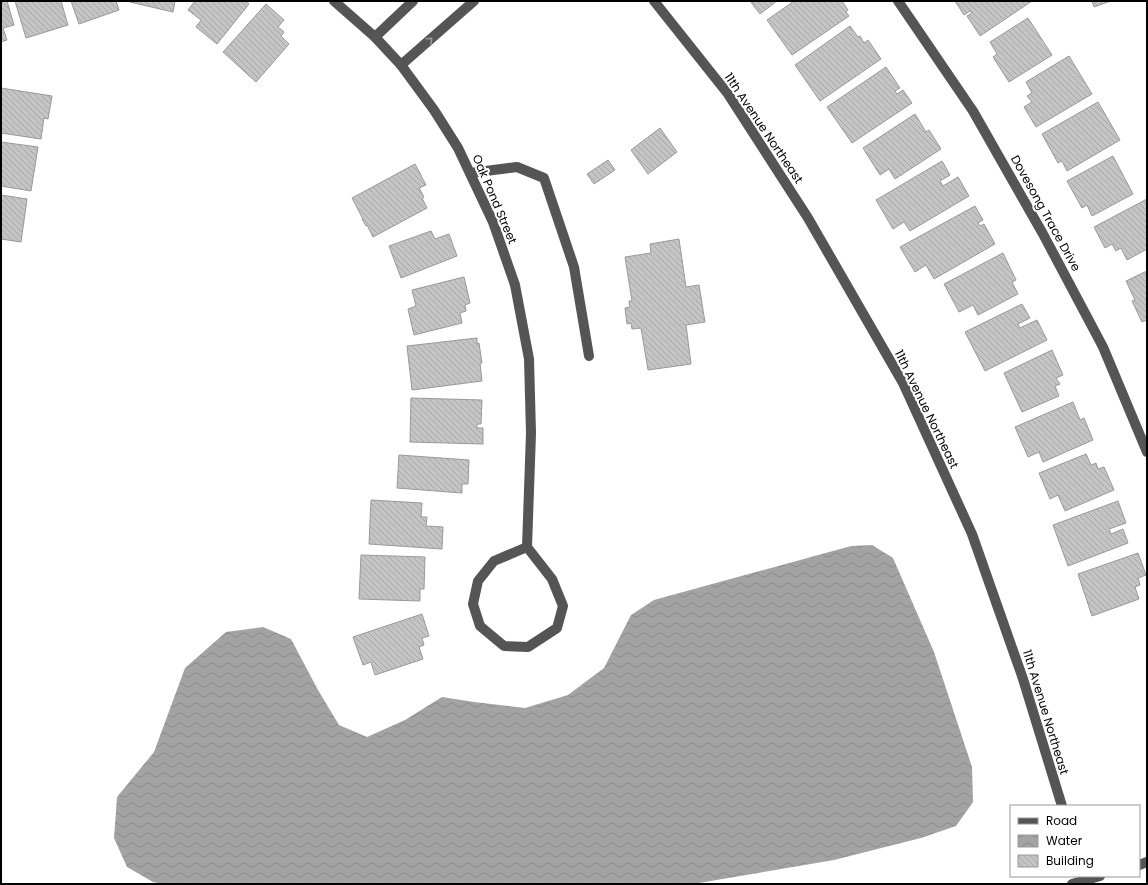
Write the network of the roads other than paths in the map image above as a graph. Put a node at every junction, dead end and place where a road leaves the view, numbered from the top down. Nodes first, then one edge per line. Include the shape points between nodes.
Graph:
1 (334, 1) edge
2 (413, 1) edge
3 (474, 1) edge
4 (654, 1) edge
5 (898, 1) edge
6 (375, 37) junction
7 (401, 65) junction
8 (470, 173) junction
9 (589, 356) dead end
10 (1147, 452) edge
11 (527, 547) junction
12 (1062, 805) edge
13 (1096, 877) edge
14 (1084, 880) edge
15 (1072, 884) edge

1 - 6 street, Oak Pond Street
2 - 6 street
7 -> 3 street
4 - 12 street, 11th Avenue Northeast via 732,100 808,218 903,383 972,534 1023,679
5 - 10 street, Dovesong Trace Drive via 973,111 1043,234 1104,347
6 - 7 street, Oak Pond Street
7 - 8 street, Oak Pond Street via 434,110
8 - 9 street via 517,167 544,178 574,267
8 - 11 street, Oak Pond Street via 493,222 515,285 529,359 531,433
11 - 11 street via 552,579 563,606 557,628 528,647 504,646 480,626 473,604 478,581 494,561
13 - 14 street
14 - 15 street

